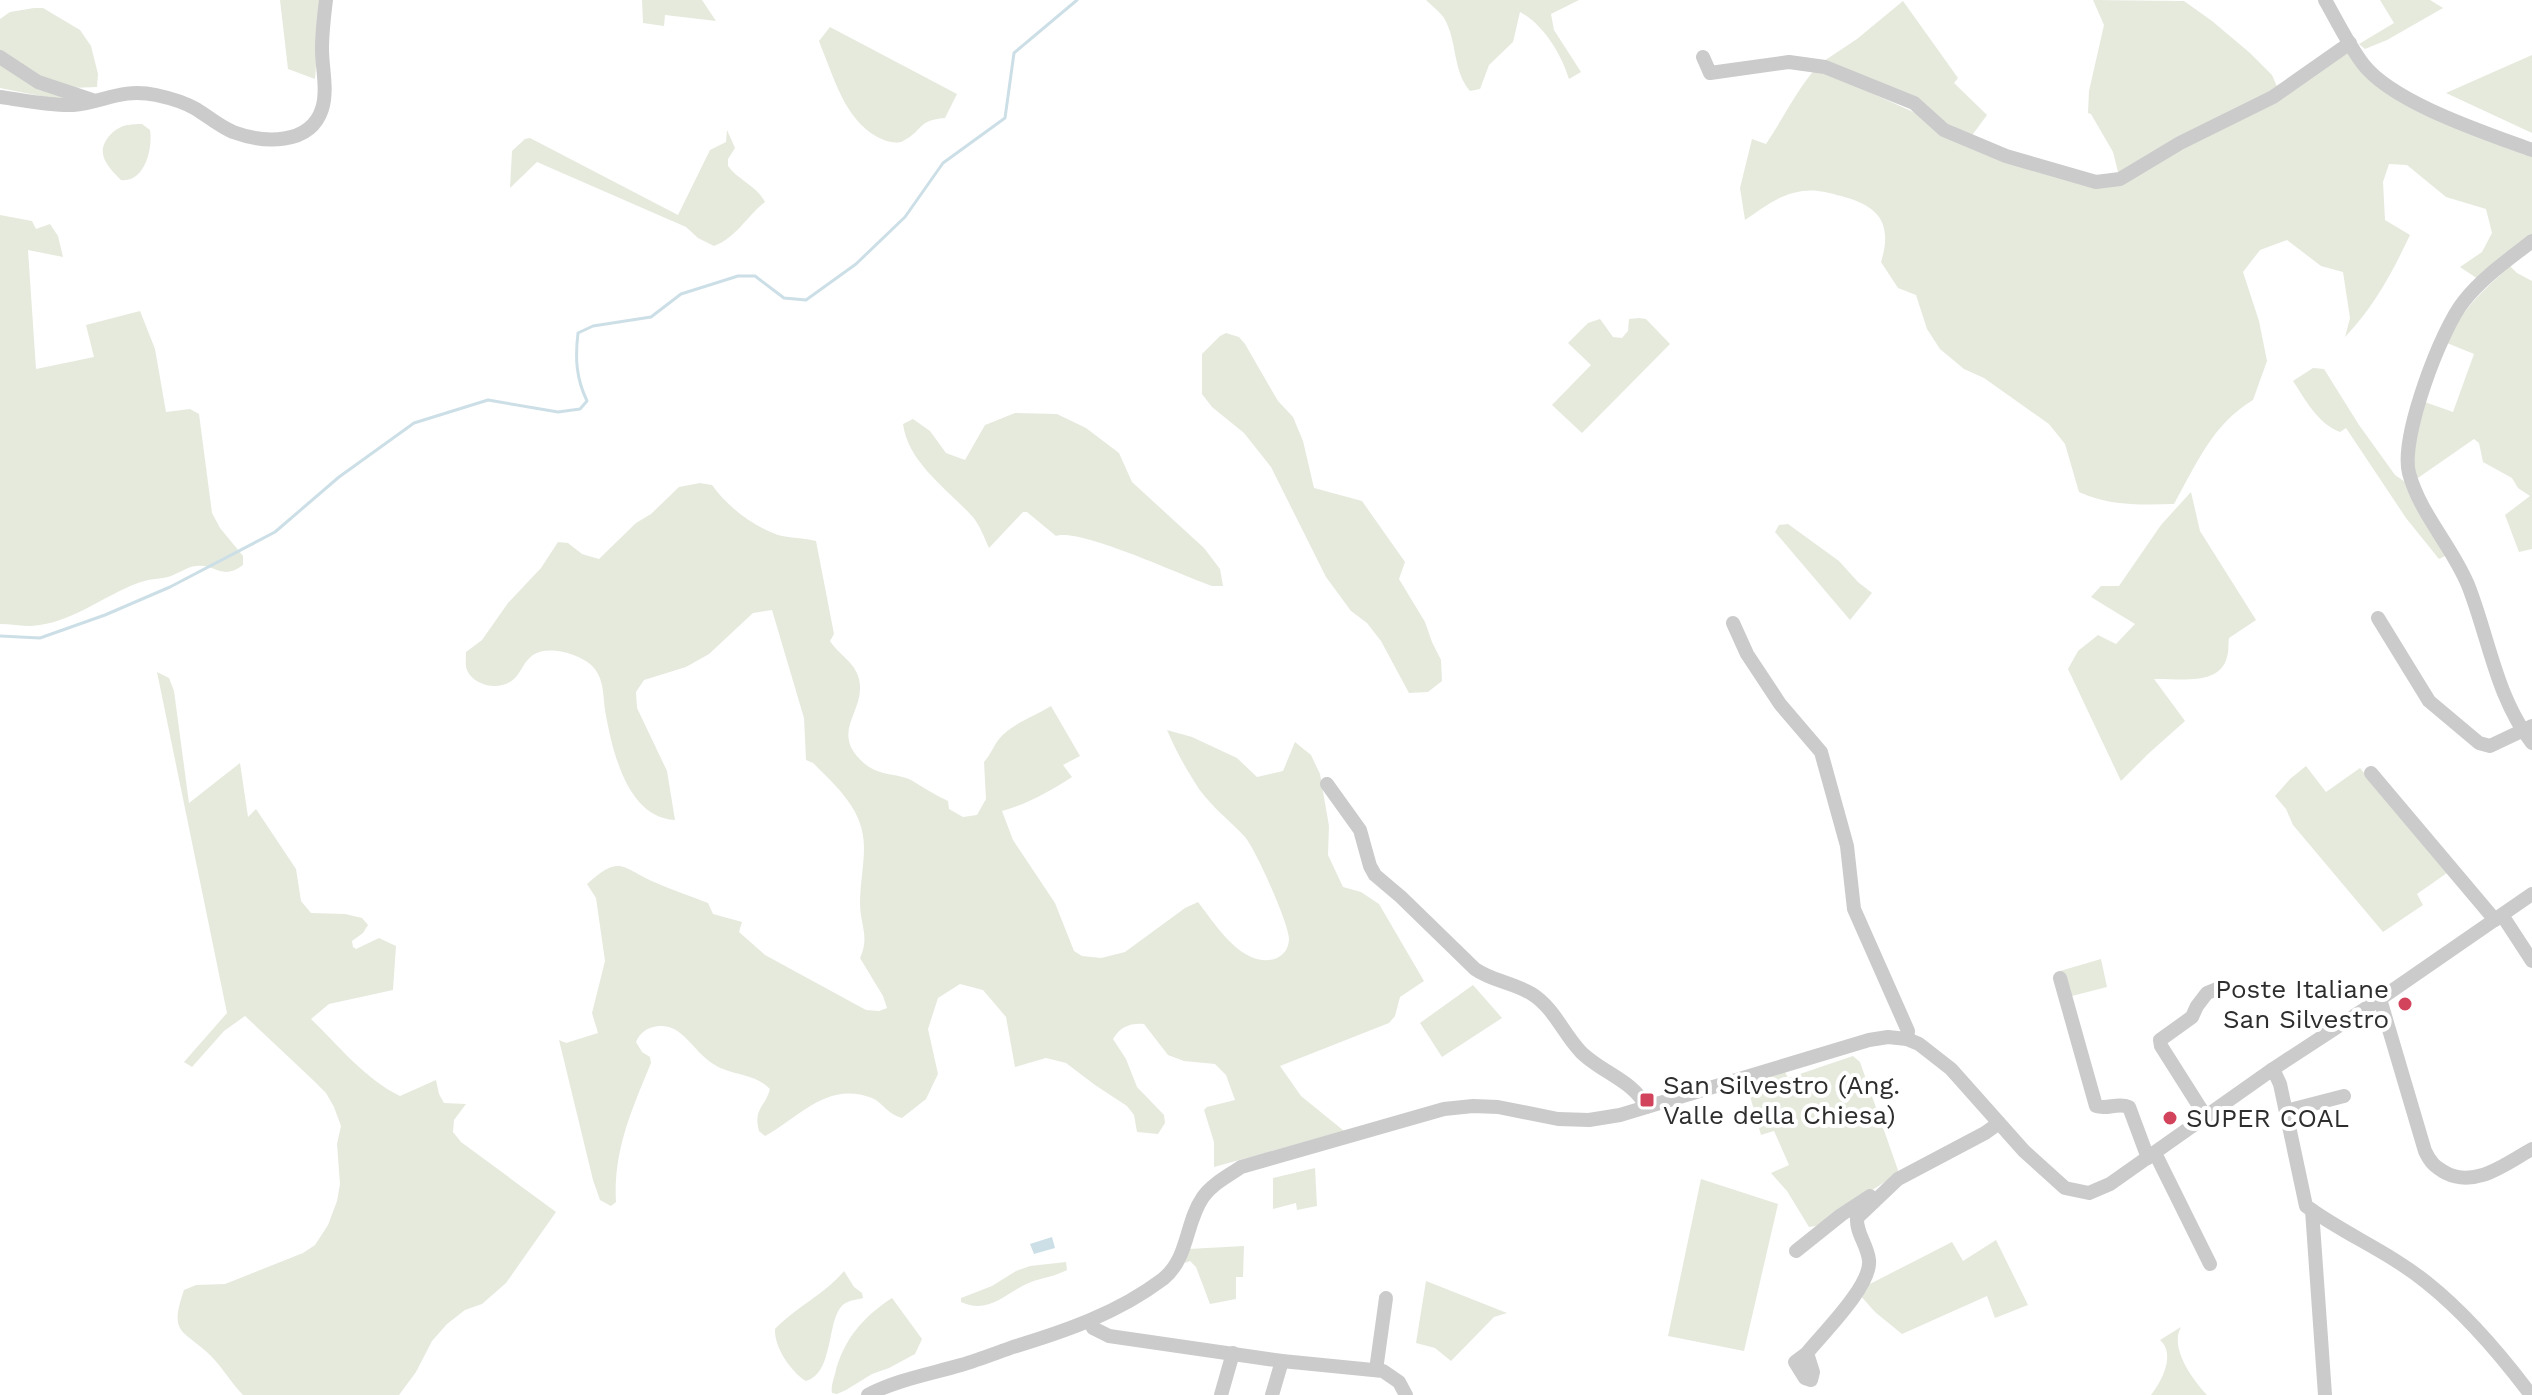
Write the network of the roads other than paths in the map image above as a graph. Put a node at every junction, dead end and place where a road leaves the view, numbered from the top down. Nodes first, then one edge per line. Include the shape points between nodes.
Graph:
1 (326, 0) edge
2 (2325, 0) edge
3 (2350, 43) junction
4 (0, 57) edge
5 (1703, 57) dead end
6 (0, 97) edge
7 (92, 100) junction
8 (2532, 150) edge
9 (2532, 241) edge
10 (2378, 618) dead end
11 (1733, 623) dead end
12 (2529, 733) edge
13 (2371, 773) dead end
14 (1327, 784) dead end
15 (2532, 894) edge
16 (2499, 917) junction
17 (2532, 961) edge
18 (2060, 978) dead end
19 (2222, 987) dead end
20 (2380, 999) junction
21 (1907, 1039) junction
22 (2273, 1069) junction
23 (2344, 1096) dead end
24 (1646, 1107) junction
25 (2286, 1111) junction
26 (2206, 1117) junction
27 (1999, 1123) junction
28 (2532, 1149) edge
29 (2151, 1156) junction
30 (1898, 1179) junction
31 (2312, 1210) junction
32 (1796, 1251) dead end
33 (2210, 1264) dead end
34 (1386, 1298) dead end
35 (1090, 1321) junction
36 (1233, 1353) junction
37 (1807, 1353) dead end
38 (1282, 1361) junction
39 (1376, 1370) junction
40 (868, 1395) edge
41 (1221, 1395) edge
42 (1272, 1395) edge
43 (1406, 1395) edge
44 (2325, 1395) edge
45 (2531, 1395) edge

1 - 7 street via 322,109 304,134 274,139 236,133 193,107 154,95
2 - 3 street
3 - 5 street via 2273,97 2120,179 2096,182 2006,156 1944,130 1914,103 1825,67 1789,62 1710,73
3 - 8 street via 2382,83 2437,113
4 - 7 street via 38,82
6 - 7 street via 70,105
9 - 12 street via 2462,303 2443,335 2411,428 2408,459 2422,505 2456,557 2495,670
10 - 12 street via 2429,701 2479,743 2490,746
11 - 21 street via 1780,704 1821,752 1847,846 1854,909
13 - 16 street
14 - 24 street via 1360,830 1375,875 1475,969 1540,1000 1581,1053
15 - 16 street
16 - 17 street
16 - 20 street
18 - 29 street via 2096,1106 2129,1107
19 - 26 street via 2207,993 2192,1017 2160,1040
20 - 22 street
20 - 28 street via 2431,1164 2467,1180
21 - 24 street via 1869,1040
21 - 27 street via 1951,1069
22 - 25 street
22 - 26 street
23 - 25 street
24 - 35 street via 1589,1120 1498,1107 1444,1109 1241,1167 1202,1198 1182,1254 1168,1273
25 - 31 street via 2306,1206
26 - 29 street
27 - 29 street via 2052,1178 2073,1191 2100,1190
27 - 30 street
29 - 33 street
30 - 32 street
30 - 37 street via 1857,1218 1868,1274
31 - 44 street
31 - 45 street via 2427,1282 2484,1338
34 - 39 street
35 - 36 street via 1109,1336
35 - 40 street
36 - 38 street
36 - 41 street
38 - 39 street
38 - 42 street
39 - 43 street via 1390,1374

